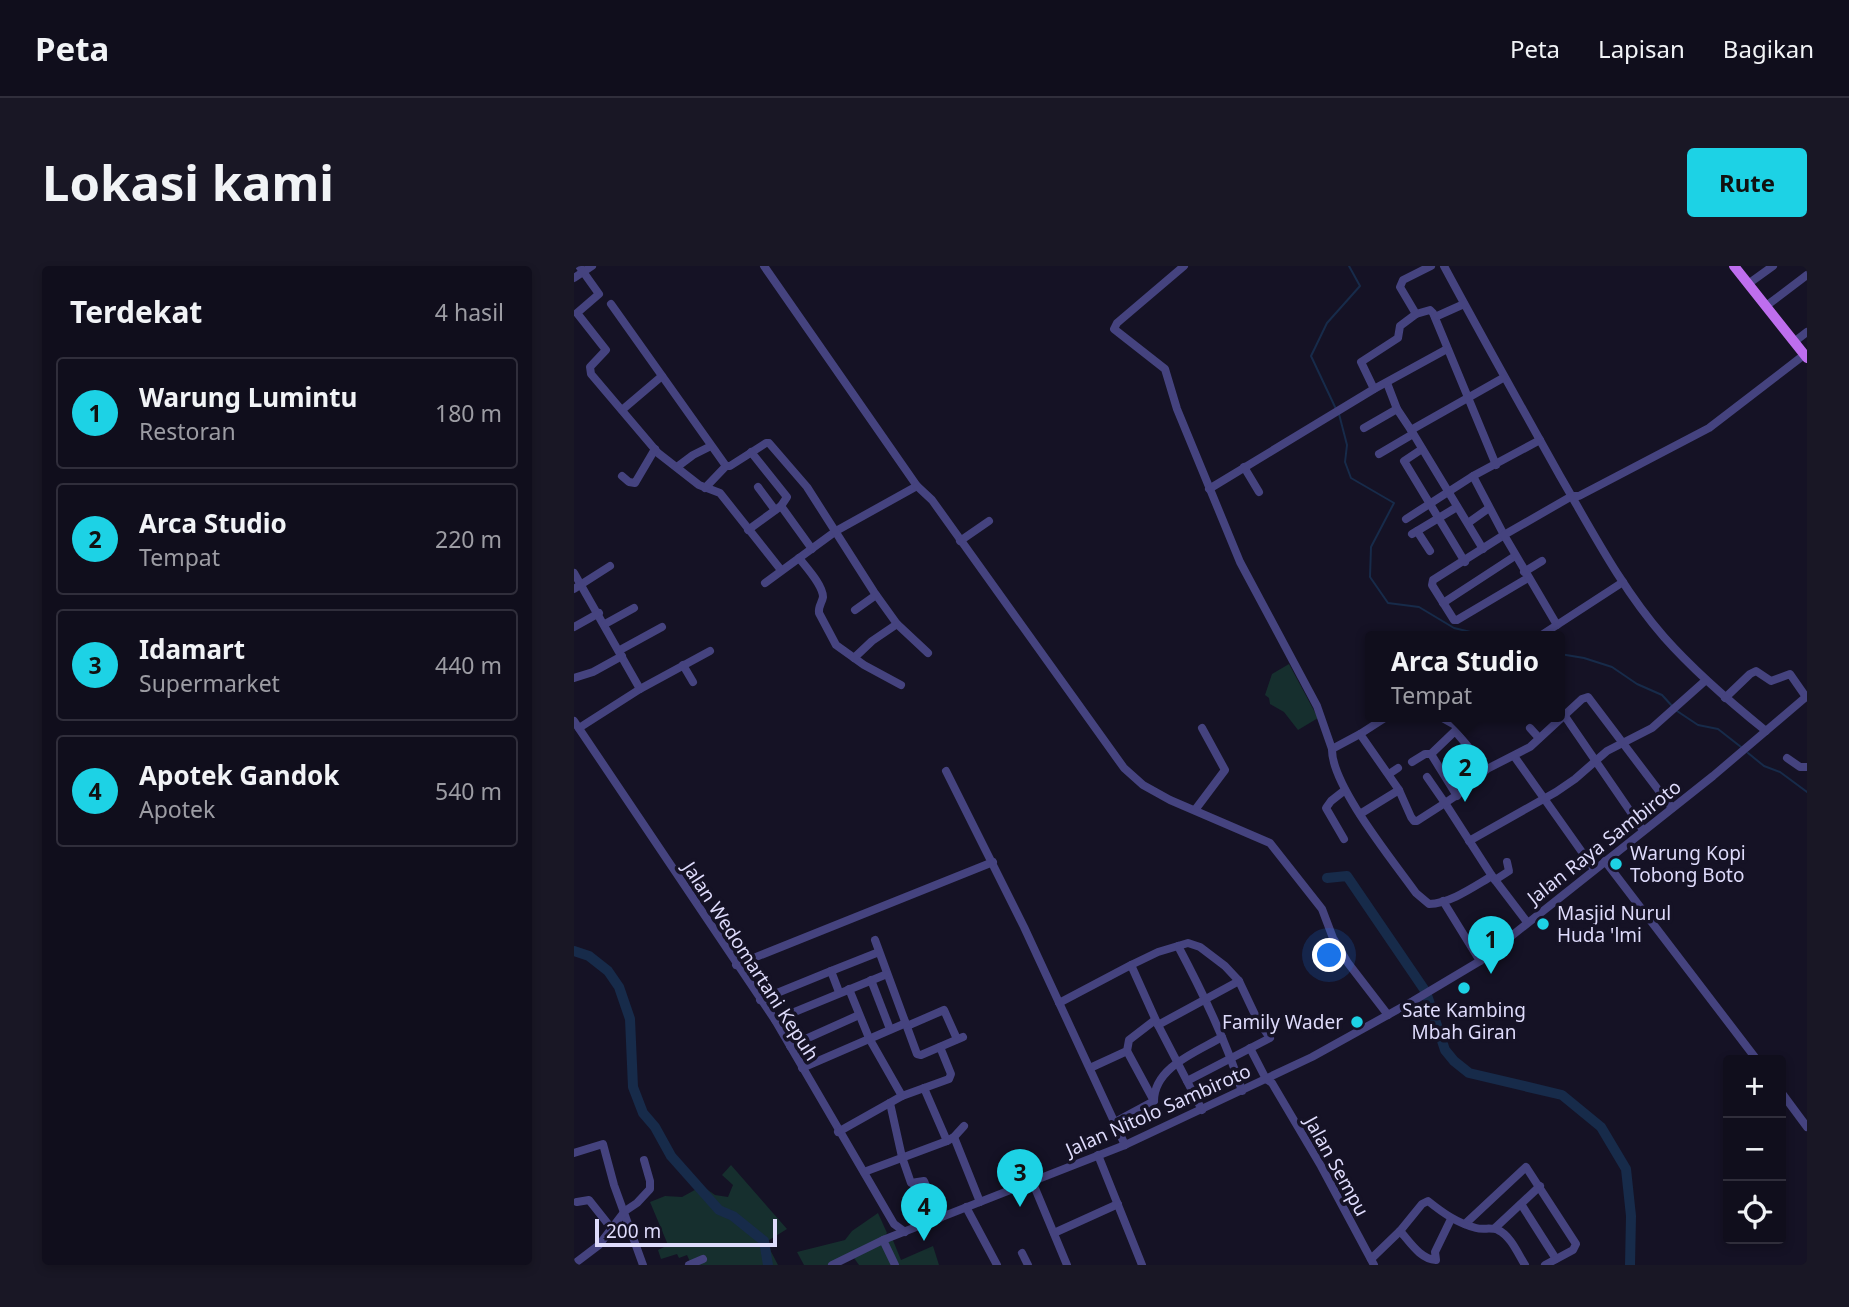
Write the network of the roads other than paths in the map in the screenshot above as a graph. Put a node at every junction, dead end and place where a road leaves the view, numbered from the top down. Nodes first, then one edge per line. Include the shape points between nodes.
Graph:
1 (592, 266) edge
2 (764, 266) edge
3 (1184, 266) edge
4 (1430, 266) edge
5 (1444, 266) edge
6 (1734, 266) edge
7 (1773, 266) edge
8 (581, 269) edge
9 (1807, 275) edge
10 (574, 278) edge
11 (1748, 284) junction
12 (1464, 303) junction
13 (611, 304) dead end
14 (1766, 306) junction
15 (576, 310) edge
16 (1416, 314) junction
17 (1435, 317) junction
18 (1807, 332) edge
19 (1794, 342) junction
20 (1447, 349) junction
21 (1806, 356) edge
22 (662, 376) junction
23 (1503, 378) junction
24 (1387, 383) junction
25 (1374, 389) junction
26 (1468, 399) junction
27 (1397, 409) junction
28 (622, 410) junction
29 (1364, 428) dead end
30 (1412, 433) junction
31 (1540, 440) junction
32 (711, 446) junction
33 (1422, 449) junction
34 (655, 450) junction
35 (751, 452) junction
36 (1379, 454) dead end
37 (1496, 465) junction
38 (726, 466) junction
39 (677, 467) junction
40 (1244, 467) junction
41 (622, 475) dead end
42 (1473, 477) junction
43 (917, 486) junction
44 (758, 487) dead end
45 (705, 488) junction
46 (1209, 489) junction
47 (1259, 492) dead end
48 (1449, 492) junction
49 (1572, 496) junction
50 (1430, 504) junction
51 (1457, 507) junction
52 (778, 508) junction
53 (1489, 508) junction
54 (1438, 518) junction
55 (989, 521) dead end
56 (1468, 523) junction
57 (748, 530) junction
58 (836, 531) junction
59 (1416, 532) junction
60 (1504, 535) junction
61 (960, 541) junction
62 (812, 549) junction
63 (1483, 549) junction
64 (1430, 551) dead end
65 (1515, 556) junction
66 (799, 558) junction
67 (1542, 561) dead end
68 (1465, 562) junction
69 (610, 566) dead end
70 (781, 570) junction
71 (574, 573) edge
72 (1526, 575) junction
73 (1623, 582) junction
74 (765, 583) dead end
75 (578, 587) edge
76 (876, 596) junction
77 (1443, 603) junction
78 (634, 608) dead end
79 (855, 610) dead end
80 (599, 613) junction
81 (605, 624) junction
82 (897, 624) junction
83 (1557, 625) junction
84 (574, 628) edge
85 (662, 628) dead end
86 (1548, 631) edge
87 (710, 651) dead end
88 (621, 653) junction
89 (928, 653) dead end
90 (854, 658) junction
91 (683, 665) junction
92 (574, 678) edge
93 (1706, 680) junction
94 (693, 682) dead end
95 (901, 685) dead end
96 (640, 689) junction
97 (1806, 697) edge
98 (1725, 698) junction
99 (1565, 710) edge
100 (1565, 716) edge
101 (1379, 722) edge
102 (1446, 722) edge
103 (1463, 722) edge
104 (1553, 722) edge
105 (576, 725) edge
106 (1202, 728) dead end
107 (1454, 728) junction
108 (1530, 728) dead end
109 (1766, 731) junction
110 (1360, 734) junction
111 (1539, 738) junction
112 (1622, 741) junction
113 (1332, 749) junction
114 (1431, 754) junction
115 (1514, 756) junction
116 (1787, 758) dead end
117 (1595, 759) junction
118 (1412, 762) dead end
119 (1807, 767) edge
120 (1398, 768) dead end
121 (1487, 769) junction
122 (946, 771) dead end
123 (1389, 774) junction
124 (1427, 777) dead end
125 (1345, 790) junction
126 (1399, 790) junction
127 (1457, 796) junction
128 (1544, 797) junction
129 (1445, 803) junction
130 (1672, 808) junction
131 (1195, 810) junction
132 (1360, 814) junction
133 (1643, 830) junction
134 (1344, 839) dead end
135 (1469, 841) junction
136 (1605, 861) junction
137 (1507, 862) dead end
138 (993, 863) junction
139 (1594, 869) junction
140 (1493, 878) junction
141 (1443, 901) junction
142 (1527, 922) junction
143 (875, 940) dead end
144 (1178, 946) junction
145 (879, 952) junction
146 (1480, 961) junction
147 (736, 965) junction
148 (1131, 965) junction
149 (831, 971) junction
150 (887, 974) junction
151 (871, 980) junction
152 (1240, 981) junction
153 (849, 989) junction
154 (839, 992) junction
155 (760, 1000) junction
156 (1207, 1000) junction
157 (1413, 1001) joint
158 (1059, 1003) junction
159 (859, 1015) junction
160 (1388, 1015) junction
161 (775, 1020) junction
162 (1157, 1022) junction
163 (906, 1024) junction
164 (890, 1029) junction
165 (1222, 1037) junction
166 (869, 1038) junction
167 (790, 1046) junction
168 (940, 1047) junction
169 (1250, 1048) junction
170 (1127, 1051) junction
171 (1753, 1055) edge
172 (1231, 1058) junction
173 (1178, 1063) junction
174 (802, 1068) junction
175 (1090, 1068) junction
176 (1269, 1079) junction
177 (1187, 1082) junction
178 (924, 1088) junction
179 (1242, 1091) junction
180 (902, 1096) junction
181 (1786, 1099) edge
182 (1154, 1101) junction
183 (890, 1103) junction
184 (1202, 1110) junction
185 (1115, 1122) junction
186 (964, 1126) dead end
187 (1807, 1126) edge
188 (838, 1132) junction
189 (951, 1139) junction
190 (1125, 1145) junction
191 (574, 1153) edge
192 (1098, 1155) junction
193 (902, 1157) junction
194 (644, 1160) dead end
195 (864, 1172) junction
196 (1032, 1181) junction
197 (1540, 1186) junction
198 (577, 1202) dead end
199 (980, 1202) junction
200 (1118, 1204) junction
201 (1521, 1204) junction
202 (966, 1208) junction
203 (625, 1211) junction
204 (940, 1218) junction
205 (1451, 1219) junction
206 (894, 1224) junction
207 (1465, 1224) junction
208 (1495, 1228) junction
209 (612, 1229) junction
210 (905, 1231) junction
211 (1400, 1231) junction
212 (1054, 1233) junction
213 (893, 1236) junction
214 (883, 1240) junction
215 (1022, 1253) dead end
216 (703, 1259) dead end
217 (1372, 1262) edge
218 (1438, 1263) edge
219 (1552, 1263) edge
220 (574, 1264) edge
221 (643, 1265) edge
222 (689, 1265) edge
223 (832, 1265) edge
224 (895, 1265) edge
225 (997, 1265) edge
226 (1028, 1265) edge
227 (1067, 1265) edge
228 (1142, 1265) edge
229 (1525, 1265) edge

1 - 8 street
2 - 43 street
3 - 46 street via 1114,329 1165,369
4 - 16 street via 1400,283
5 - 12 street
6 - 11 main road
7 - 11 street
8 - 10 street
8 - 15 street via 599,294
9 - 14 street
11 - 14 main road
12 - 17 street
12 - 23 street
13 - 22 street
14 - 19 main road
15 - 28 street via 606,350 590,367 591,374
16 - 17 street via 1430,310
16 - 25 street via 1400,326 1398,338 1361,362
17 - 20 street
18 - 19 street
19 - 21 main road
20 - 24 street
20 - 26 street
21 - 49 street via 1709,428
22 - 28 street
22 - 32 street
23 - 26 street
23 - 31 street
24 - 25 street
24 - 27 street
25 - 40 street
26 - 30 street
26 - 37 street
27 - 29 street
27 - 30 street
28 - 34 street
30 - 33 street
30 - 36 street
31 - 37 street
31 - 49 street
32 - 38 street
32 - 39 street
33 - 48 street
33 - 50 street via 1404,461
34 - 39 street
34 - 41 street via 635,482
35 - 38 street
35 - 52 street via 786,496
35 - 58 street via 769,443 807,487
37 - 42 street
38 - 45 street
39 - 45 street
40 - 46 street
40 - 47 street
42 - 48 street
42 - 53 street
43 - 58 street
43 - 61 street
44 - 52 street
45 - 57 street via 720,493
46 - 113 street via 1254,592 1317,706
48 - 50 street
48 - 51 street
49 - 60 street
49 - 73 street
50 - 54 street
50 - 59 street via 1408,518
51 - 54 street
51 - 56 street
52 - 57 street
52 - 62 street
53 - 56 street
53 - 60 street
54 - 59 street
54 - 68 street
55 - 61 street
56 - 63 street
57 - 70 street
58 - 62 street
58 - 76 street
59 - 64 street
60 - 63 street
60 - 65 street
61 - 131 street via 1124,768 1143,785
62 - 66 street
63 - 68 street
65 - 72 street
65 - 77 street
66 - 70 street
66 - 90 street via 821,590 819,613 834,642
67 - 72 street
68 - 77 street via 1433,580
69 - 75 street
70 - 74 street
71 - 75 street
72 - 77 street via 1457,620
72 - 83 street
73 - 83 street
73 - 93 street via 1662,636
75 - 80 street
76 - 79 street
76 - 82 street
78 - 81 street
80 - 81 street
80 - 84 street
81 - 88 street
82 - 89 street
82 - 90 street
83 - 86 street
85 - 88 street
87 - 91 street
88 - 92 street via 593,672
88 - 96 street
90 - 95 street
91 - 94 street
91 - 96 street
93 - 98 street
93 - 112 street via 1652,728
96 - 105 street
97 - 98 street via 1790,674 1771,681 1756,671
97 - 109 street, Jalan Raya Sambiroto
98 - 109 street
99 - 112 street via 1588,697
100 - 117 street
101 - 110 street
102 - 107 street
103 - 107 street
104 - 111 street
105 - 147 street, Jalan Wedomartani Kepuh
106 - 131 street via 1225,770
107 - 114 street
107 - 121 street
108 - 111 street
109 - 130 street, Jalan Raya Sambiroto
110 - 113 street
110 - 123 street
111 - 115 street
112 - 117 street
112 - 130 street
113 - 125 street
114 - 118 street
114 - 127 street
115 - 121 street
115 - 128 street
116 - 119 street
117 - 128 street via 1575,779
117 - 133 street
120 - 123 street
121 - 127 street
122 - 138 street
123 - 126 street
124 - 129 street
125 - 132 street
125 - 134 street via 1326,808
126 - 129 street via 1414,821
126 - 132 street
127 - 129 street
128 - 135 street
128 - 139 street
129 - 135 street
130 - 133 street, Jalan Raya Sambiroto
131 - 160 street via 1269,843 1322,909 1348,963
132 - 141 street via 1416,893 1429,904
133 - 136 street, Jalan Raya Sambiroto
135 - 140 street
136 - 139 street, Jalan Raya Sambiroto
136 - 171 street
137 - 140 street via 1509,871
138 - 147 street
138 - 158 street
139 - 142 street, Jalan Raya Sambiroto
140 - 141 street
140 - 142 street
141 - 146 street
142 - 146 street, Jalan Raya Sambiroto
143 - 145 street
144 - 148 street
144 - 152 street via 1200,947
144 - 156 street
145 - 149 street
145 - 150 street
146 - 157 street, Jalan Raya Sambiroto
147 - 155 street, Jalan Wedomartani Kepuh
148 - 158 street
148 - 162 street
149 - 154 street
149 - 155 street
150 - 151 street
150 - 163 street
151 - 153 street
151 - 164 street
152 - 156 street
152 - 169 street via 1270,1038
153 - 154 street
153 - 159 street
154 - 161 street
155 - 161 street, Jalan Wedomartani Kepuh
156 - 162 street
156 - 165 street
157 - 160 street, Jalan Nitolo Sambiroto
158 - 175 street
159 - 166 street
159 - 167 street
160 - 176 street, Jalan Nitolo Sambiroto
161 - 167 street, Jalan Wedomartani Kepuh
162 - 170 street via 1129,1040
162 - 173 street
163 - 164 street
163 - 168 street via 919,1056
163 - 168 street via 944,1010 960,1038
164 - 166 street
165 - 172 street
165 - 173 street
166 - 174 street
166 - 180 street
167 - 174 street, Jalan Wedomartani Kepuh
168 - 178 street via 950,1077
169 - 172 street
169 - 176 street, Jalan Sempu
170 - 175 street
170 - 182 street
172 - 177 street
172 - 179 street
173 - 177 street
173 - 182 street via 1164,1074
174 - 188 street, Jalan Wedomartani Kepuh
175 - 185 street
176 - 179 street, Jalan Nitolo Sambiroto
176 - 217 street, Jalan Sempu
177 - 184 street
178 - 180 street
178 - 189 street
179 - 184 street, Jalan Nitolo Sambiroto
180 - 183 street
181 - 187 street
182 - 185 street
183 - 188 street
183 - 193 street
184 - 190 street, Jalan Nitolo Sambiroto
185 - 190 street
186 - 189 street
188 - 195 street, Jalan Wedomartani Kepuh
189 - 193 street
189 - 199 street
190 - 192 street, Jalan Nitolo Sambiroto
191 - 203 street via 603,1144
192 - 196 street, Jalan Nitolo Sambiroto
192 - 200 street
193 - 195 street
193 - 204 street via 911,1183 924,1181
194 - 203 street via 650,1189
195 - 206 street, Jalan Wedomartani Kepuh
196 - 199 street, Jalan Nitolo Sambiroto
196 - 212 street
197 - 201 street
197 - 207 street via 1525,1167
197 - 219 street via 1576,1244
198 - 209 street via 592,1202
199 - 202 street, Jalan Nitolo Sambiroto
200 - 212 street
200 - 228 street
201 - 208 street
201 - 219 street
202 - 204 street, Jalan Nitolo Sambiroto
202 - 225 street
203 - 209 street
203 - 221 street
204 - 210 street, Jalan Nitolo Sambiroto
205 - 207 street
205 - 211 street via 1428,1201
205 - 218 street via 1435,1252
206 - 210 street, Jalan Wedomartani Kepuh
206 - 213 street
207 - 208 street
208 - 229 street via 1506,1236
209 - 220 street
210 - 213 street, Jalan Nitolo Sambiroto
211 - 217 street
211 - 218 street via 1422,1255
212 - 227 street
213 - 214 street, Jalan Nitolo Sambiroto
214 - 223 street, Jalan Nitolo Sambiroto
214 - 224 street
215 - 226 street
216 - 222 street

